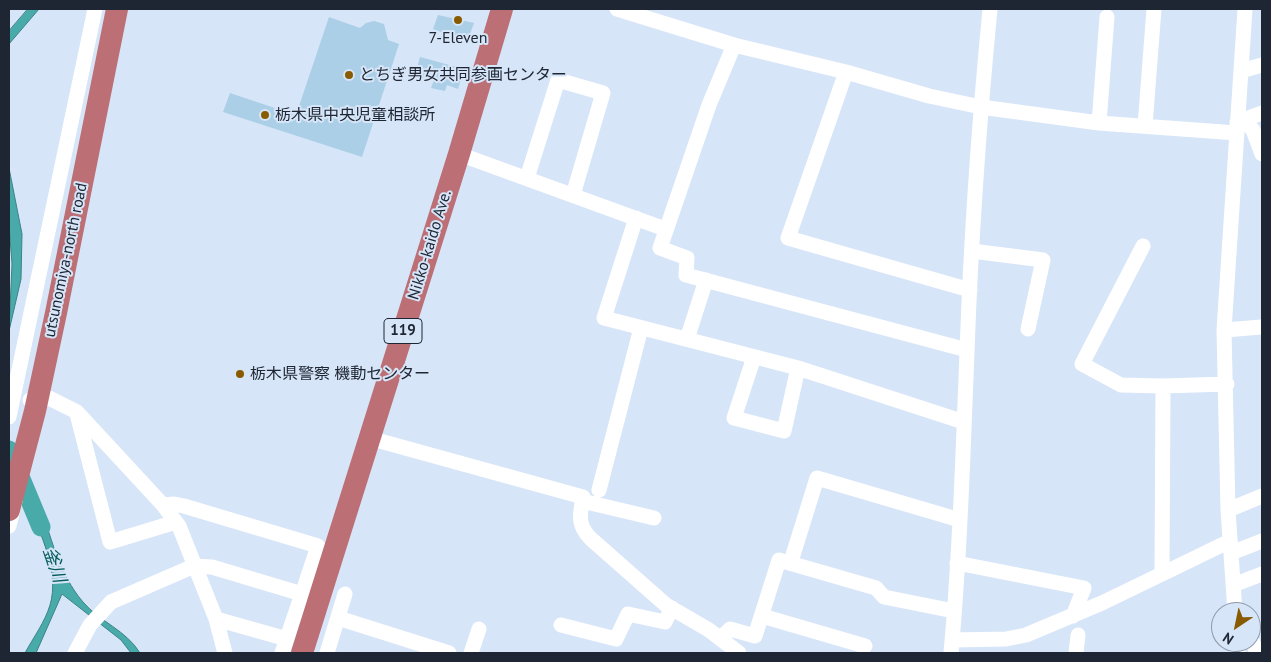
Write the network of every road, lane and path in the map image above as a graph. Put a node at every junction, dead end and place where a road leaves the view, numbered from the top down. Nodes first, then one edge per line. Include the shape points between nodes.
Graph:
1 (94, 9) edge
2 (102, 9) edge
3 (117, 9) edge
4 (122, 9) edge
5 (502, 9) edge
6 (617, 9) edge
7 (990, 9) edge
8 (1154, 9) edge
9 (1246, 9) edge
10 (1107, 17) dead end
11 (734, 45) junction
12 (1262, 64) edge
13 (1241, 71) junction
14 (846, 72) junction
15 (981, 107) junction
16 (1262, 113) edge
17 (1099, 123) junction
18 (1240, 125) junction
19 (1145, 126) junction
20 (459, 154) junction
21 (1262, 154) edge
22 (527, 178) junction
23 (572, 195) junction
24 (636, 218) junction
25 (665, 229) junction
26 (1144, 246) dead end
27 (972, 250) junction
28 (706, 280) junction
29 (970, 290) junction
30 (1262, 327) edge
31 (641, 328) junction
32 (1028, 329) dead end
33 (1224, 330) junction
34 (687, 339) junction
35 (967, 350) junction
36 (754, 357) junction
37 (798, 368) junction
38 (1227, 384) junction
39 (1163, 386) junction
40 (42, 399) junction
41 (11, 401) edge
42 (77, 412) junction
43 (9, 417) edge
44 (964, 422) junction
45 (369, 438) junction
46 (9, 456) edge
47 (599, 490) dead end
48 (1262, 496) edge
49 (582, 501) junction
50 (163, 505) junction
51 (9, 510) edge
52 (1228, 510) junction
53 (654, 518) dead end
54 (960, 520) junction
55 (176, 522) junction
56 (9, 526) edge
57 (1262, 541) edge
58 (1231, 547) junction
59 (793, 555) dead end
60 (957, 563) junction
61 (194, 566) junction
62 (1162, 574) junction
63 (1262, 574) edge
64 (1234, 591) junction
65 (302, 594) junction
66 (345, 594) dead end
67 (1235, 602) edge
68 (1237, 602) edge
69 (672, 608) junction
70 (954, 611) junction
71 (762, 616) junction
72 (1073, 616) junction
73 (338, 618) junction
74 (216, 619) junction
75 (561, 625) dead end
76 (479, 629) dead end
77 (1078, 635) dead end
78 (721, 638) junction
79 (294, 646) edge
80 (865, 646) dead end
81 (952, 646) edge
82 (75, 653) edge
83 (225, 653) edge
84 (282, 653) edge
85 (327, 653) edge
86 (449, 653) edge
87 (471, 653) edge
88 (739, 653) edge
89 (1076, 653) edge

1 - 41 street
2 - 46 highway, utsunomiya-north road via 42,310
3 - 51 highway, utsunomiya-north road via 50,340
4 - 40 street
5 - 20 highway, Nikko-kaido Ave. / 119
6 - 11 street
7 - 15 street
8 - 19 street
9 - 13 street
10 - 17 street
11 - 14 street
11 - 25 street
12 - 13 street
13 - 18 street
14 - 15 street
14 - 29 street via 788,238
15 - 17 street
15 - 27 street
16 - 18 street
17 - 19 street
18 - 19 street
18 - 21 street via 1253,130
18 - 33 street
20 - 22 street
20 - 45 highway, Nikko-kaido Ave. / 119
22 - 23 street
22 - 23 street via 558,80 603,93
23 - 24 street
24 - 25 street
24 - 31 street via 604,318
25 - 28 street via 660,248 687,258 686,275
26 - 39 street via 1082,364 1121,385
27 - 29 street
27 - 32 street via 1043,260
28 - 34 street
28 - 35 street
29 - 35 street
30 - 33 street
31 - 34 street
31 - 47 street
33 - 38 street
34 - 36 street
35 - 44 street
36 - 37 street
36 - 37 street via 734,418 784,431
37 - 44 street
38 - 39 street
38 - 52 street
39 - 62 street
40 - 41 street
40 - 42 street via 49,398
40 - 56 street
41 - 43 street
42 - 50 street
42 - 55 street via 110,542
44 - 54 street
45 - 49 street via 583,497
45 - 79 highway, Nikko-kaido Ave. / 119
48 - 52 street
49 - 53 street
49 - 69 street via 582,529
50 - 55 street
50 - 65 street via 184,506 318,546
52 - 58 street
54 - 59 street via 817,478
54 - 60 street
55 - 61 street
57 - 58 street
58 - 62 street
58 - 64 street
60 - 70 street
60 - 72 street via 1084,588
61 - 65 street via 212,567
61 - 74 street
61 - 82 street via 110,602 90,624
62 - 72 street
63 - 64 street
64 - 67 street
64 - 68 street
65 - 79 street
66 - 73 street
69 - 75 street via 665,622 628,614 616,638
69 - 78 street
70 - 71 street via 884,597 876,588 780,560
70 - 81 street
71 - 78 street via 755,636 730,628
71 - 80 street
72 - 81 street via 1026,635
73 - 85 street
73 - 86 street
74 - 79 street
74 - 83 street
76 - 87 street
77 - 89 street
78 - 88 street
79 - 84 street

